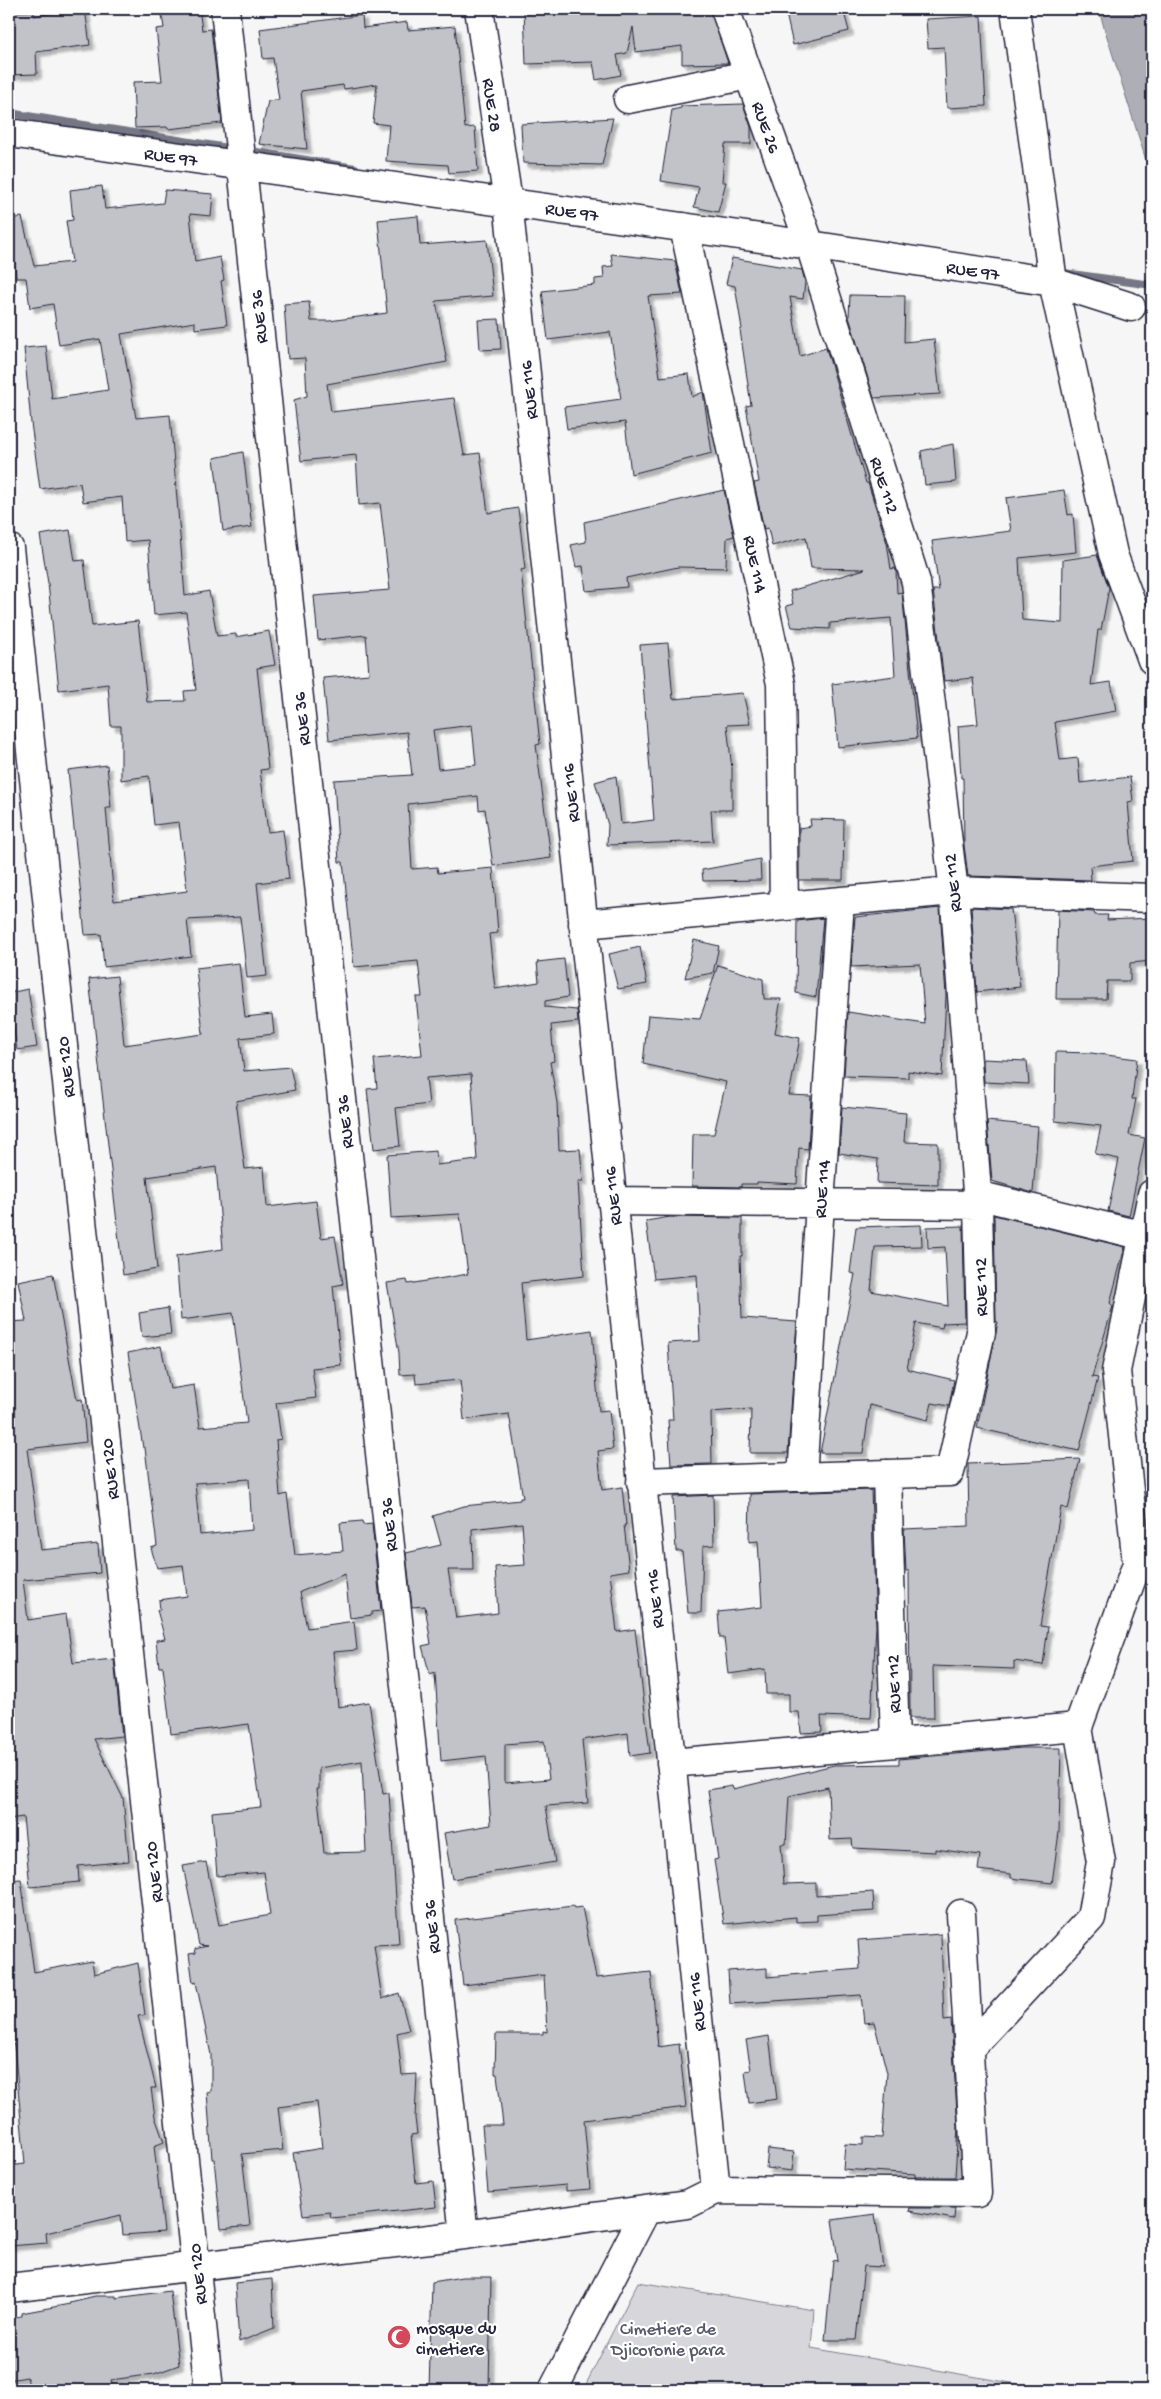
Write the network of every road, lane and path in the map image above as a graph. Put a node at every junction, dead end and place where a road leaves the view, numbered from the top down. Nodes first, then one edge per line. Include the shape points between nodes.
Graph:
1 (225, 9) edge
2 (479, 9) edge
3 (725, 9) edge
4 (1015, 9) edge
5 (749, 75) junction
6 (628, 99) dead end
7 (9, 133) edge
8 (242, 166) junction
9 (508, 202) junction
10 (684, 227) junction
11 (810, 245) junction
12 (1053, 282) junction
13 (1131, 307) dead end
14 (9, 548) edge
15 (1152, 660) edge
16 (954, 891) junction
17 (1152, 898) edge
18 (840, 901) junction
19 (784, 906) junction
20 (583, 924) junction
21 (1152, 1194) edge
22 (978, 1200) junction
23 (612, 1201) junction
24 (820, 1203) junction
25 (1144, 1236) junction
26 (887, 1474) junction
27 (802, 1477) junction
28 (641, 1482) junction
29 (1078, 1727) junction
30 (895, 1743) junction
31 (671, 1763) junction
32 (962, 1914) dead end
33 (968, 2048) junction
34 (716, 2190) junction
35 (646, 2210) junction
36 (464, 2235) junction
37 (196, 2267) junction
38 (9, 2288) edge
39 (209, 2390) edge
40 (553, 2390) edge

1 - 8 street, RUE 36
2 - 9 street, RUE 28
3 - 5 street, RUE 26
4 - 12 street
5 - 6 street
5 - 11 street, RUE 26
7 - 8 street, RUE 97
8 - 9 street, RUE 97
8 - 36 street, RUE 36
9 - 10 street, RUE 97
9 - 20 street, RUE 116
10 - 11 street, RUE 97
10 - 19 street, RUE 114 via 781,684
11 - 12 street, RUE 97
11 - 16 street, RUE 112 via 916,582
12 - 13 street, RUE 97
12 - 15 street via 1114,554
14 - 37 street, RUE 120
16 - 17 street
16 - 18 street
16 - 22 street, RUE 112
18 - 19 street
18 - 24 street, RUE 114
19 - 20 street
20 - 23 street, RUE 116
21 - 25 street
22 - 24 street
22 - 25 street
22 - 26 street, RUE 112 via 981,1332 950,1472
23 - 24 street
23 - 28 street, RUE 116
24 - 27 street, RUE 114
25 - 29 street via 1116,1372 1138,1564
26 - 27 street, RUE 112
26 - 30 street, RUE 112
27 - 28 street, RUE 112
28 - 31 street, RUE 116
29 - 30 street
29 - 33 street via 1101,1862 1092,1918
30 - 31 street
31 - 34 street, RUE 116
32 - 33 street
33 - 34 street via 977,2193
34 - 35 street via 688,2204
35 - 36 street
35 - 40 street
36 - 37 street
37 - 38 street
37 - 39 street, RUE 120

